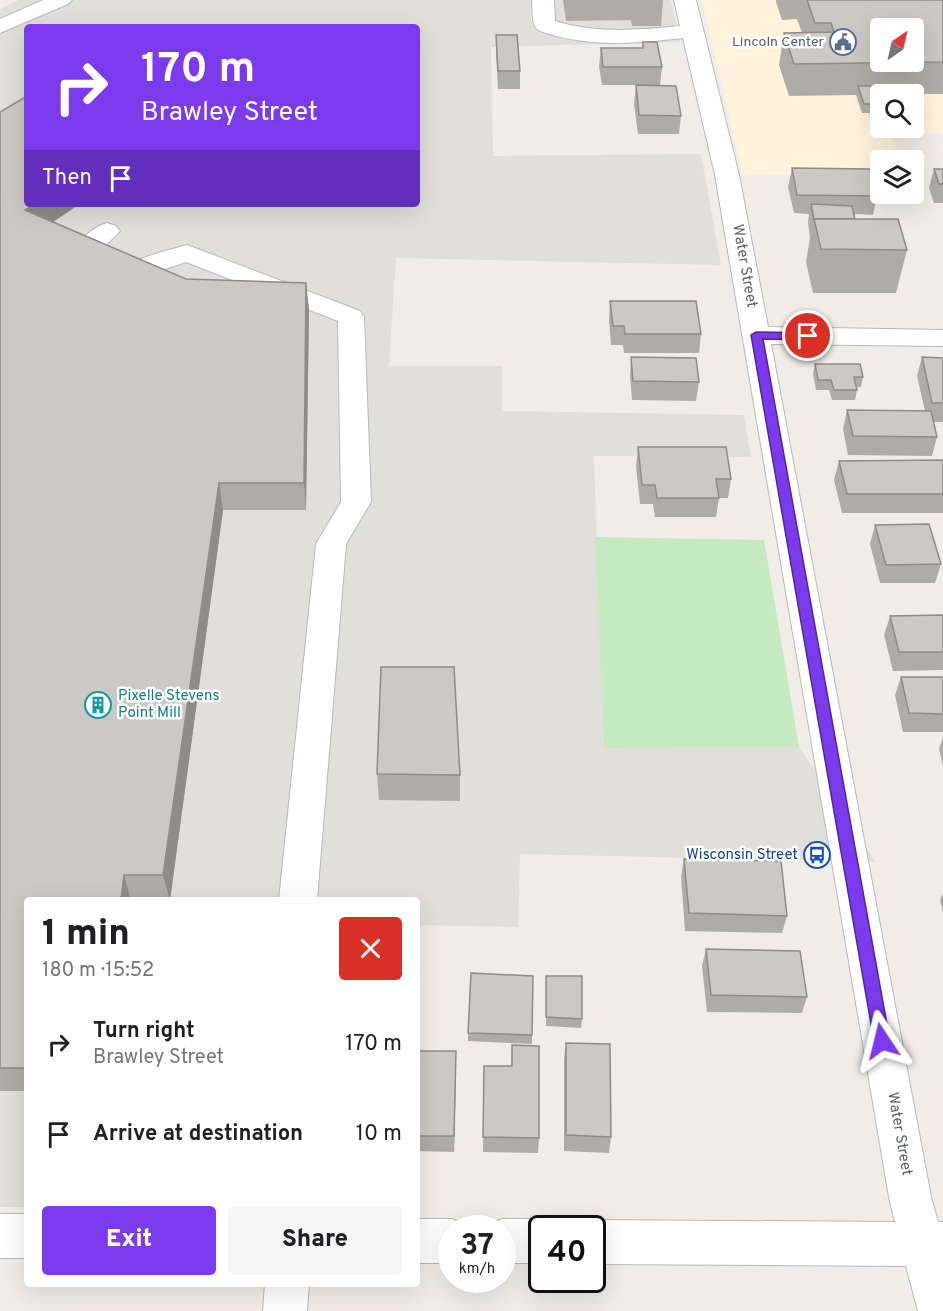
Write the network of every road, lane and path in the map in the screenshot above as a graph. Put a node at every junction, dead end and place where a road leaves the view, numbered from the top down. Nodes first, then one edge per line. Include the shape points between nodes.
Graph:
1 (61, 0) edge
2 (543, 0) edge
3 (685, 0) edge
4 (0, 27) edge
5 (693, 31) junction
6 (107, 231) dead end
7 (756, 335) junction
8 (943, 338) edge
9 (298, 897) edge
10 (0, 1236) edge
11 (24, 1236) edge
12 (420, 1241) edge
13 (438, 1241) edge
14 (606, 1242) edge
15 (933, 1244) edge
16 (287, 1287) edge
17 (285, 1311) edge
18 (939, 1311) edge

1 - 4 street
2 - 5 street via 544,25 561,31 602,36
3 - 5 street, Water Street
5 - 7 street, Water Street via 727,175
6 - 9 street via 65,276 71,289 106,289 138,269 187,253 351,317 356,502 331,544
7 - 8 street
7 - 15 street, Water Street via 910,1197
10 - 11 street
12 - 13 street
14 - 15 street
15 - 18 street, Water Street
16 - 17 street

